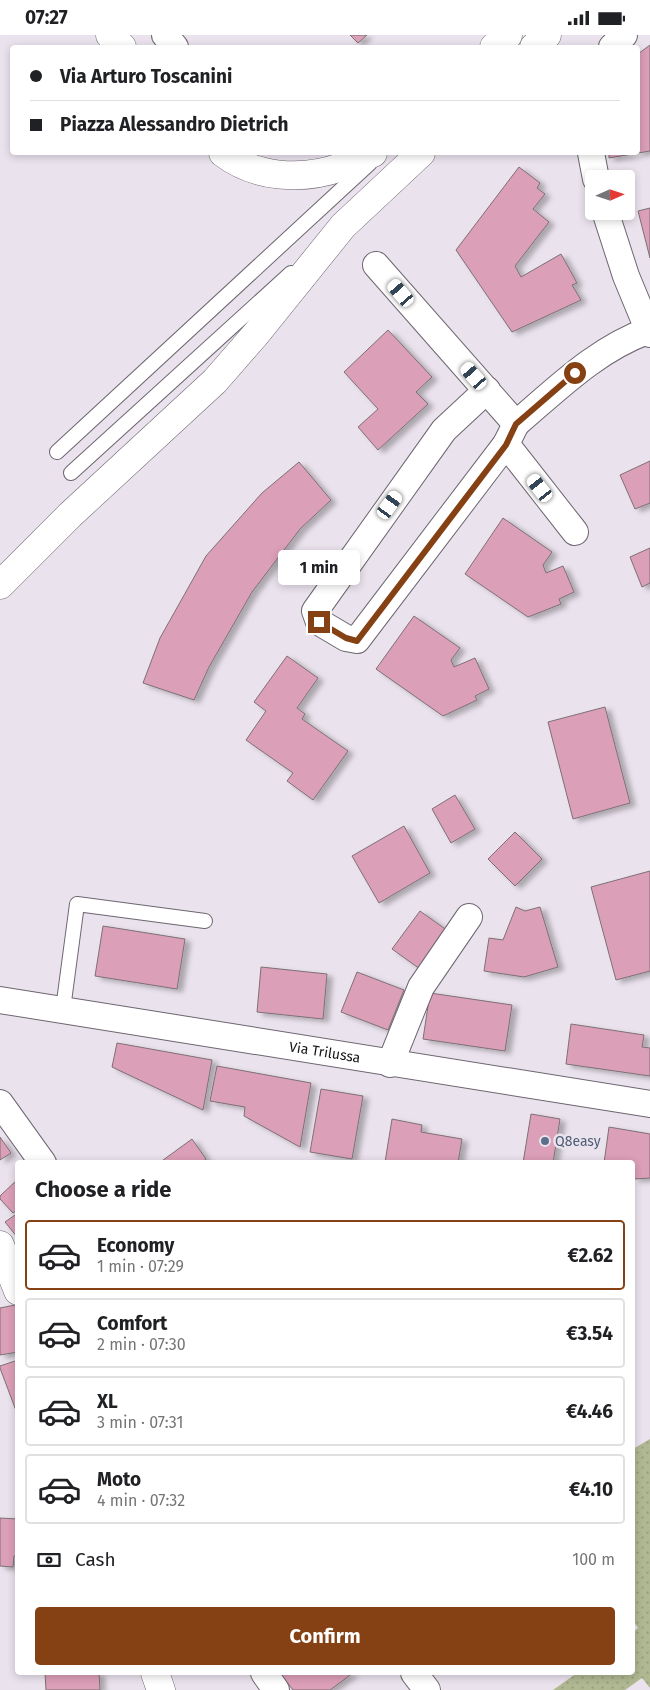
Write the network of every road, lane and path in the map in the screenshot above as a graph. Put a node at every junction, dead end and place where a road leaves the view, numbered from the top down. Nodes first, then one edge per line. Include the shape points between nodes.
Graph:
1 (110, 35) edge
2 (165, 35) edge
3 (508, 35) edge
4 (547, 35) edge
5 (624, 35) edge
6 (120, 45) edge
7 (173, 45) edge
8 (496, 45) edge
9 (536, 45) edge
10 (614, 45) edge
11 (226, 155) edge
12 (368, 155) edge
13 (379, 155) edge
14 (419, 155) edge
15 (591, 155) edge
16 (594, 170) edge
17 (607, 220) edge
18 (343, 226) junction
19 (376, 265) dead end
20 (649, 332) edge
21 (487, 390) junction
22 (512, 434) junction
23 (57, 452) dead end
24 (71, 473) dead end
25 (575, 532) dead end
26 (0, 585) edge
27 (469, 917) dead end
28 (205, 921) dead end
29 (0, 999) edge
30 (63, 1009) junction
31 (390, 1063) junction
32 (0, 1103) edge
33 (650, 1104) edge
34 (41, 1160) edge
35 (0, 1245) edge
36 (10, 1282) edge
37 (156, 1675) edge
38 (265, 1675) edge
39 (416, 1675) edge
40 (161, 1690) edge
41 (276, 1690) edge
42 (427, 1690) edge

1 - 6 main road
2 - 7 street
3 - 8 main road
4 - 9 main road
5 - 10 street
11 - 12 main road via 263,173 288,175 336,169
13 - 23 lane
14 - 18 main road
15 - 16 street
17 - 20 street
18 - 24 lane
18 - 26 main road via 225,370
19 - 21 street
20 - 22 street via 617,344 575,373
21 - 22 street
21 - 22 street via 444,430 315,611 319,622 357,641
22 - 25 street
27 - 31 street via 421,987
28 - 30 lane via 77,904
29 - 30 street, Via Trilussa
30 - 31 street, Via Trilussa
31 - 33 street, Via Trilussa
32 - 34 street
35 - 36 main road
37 - 40 main road
38 - 41 street
39 - 42 street

